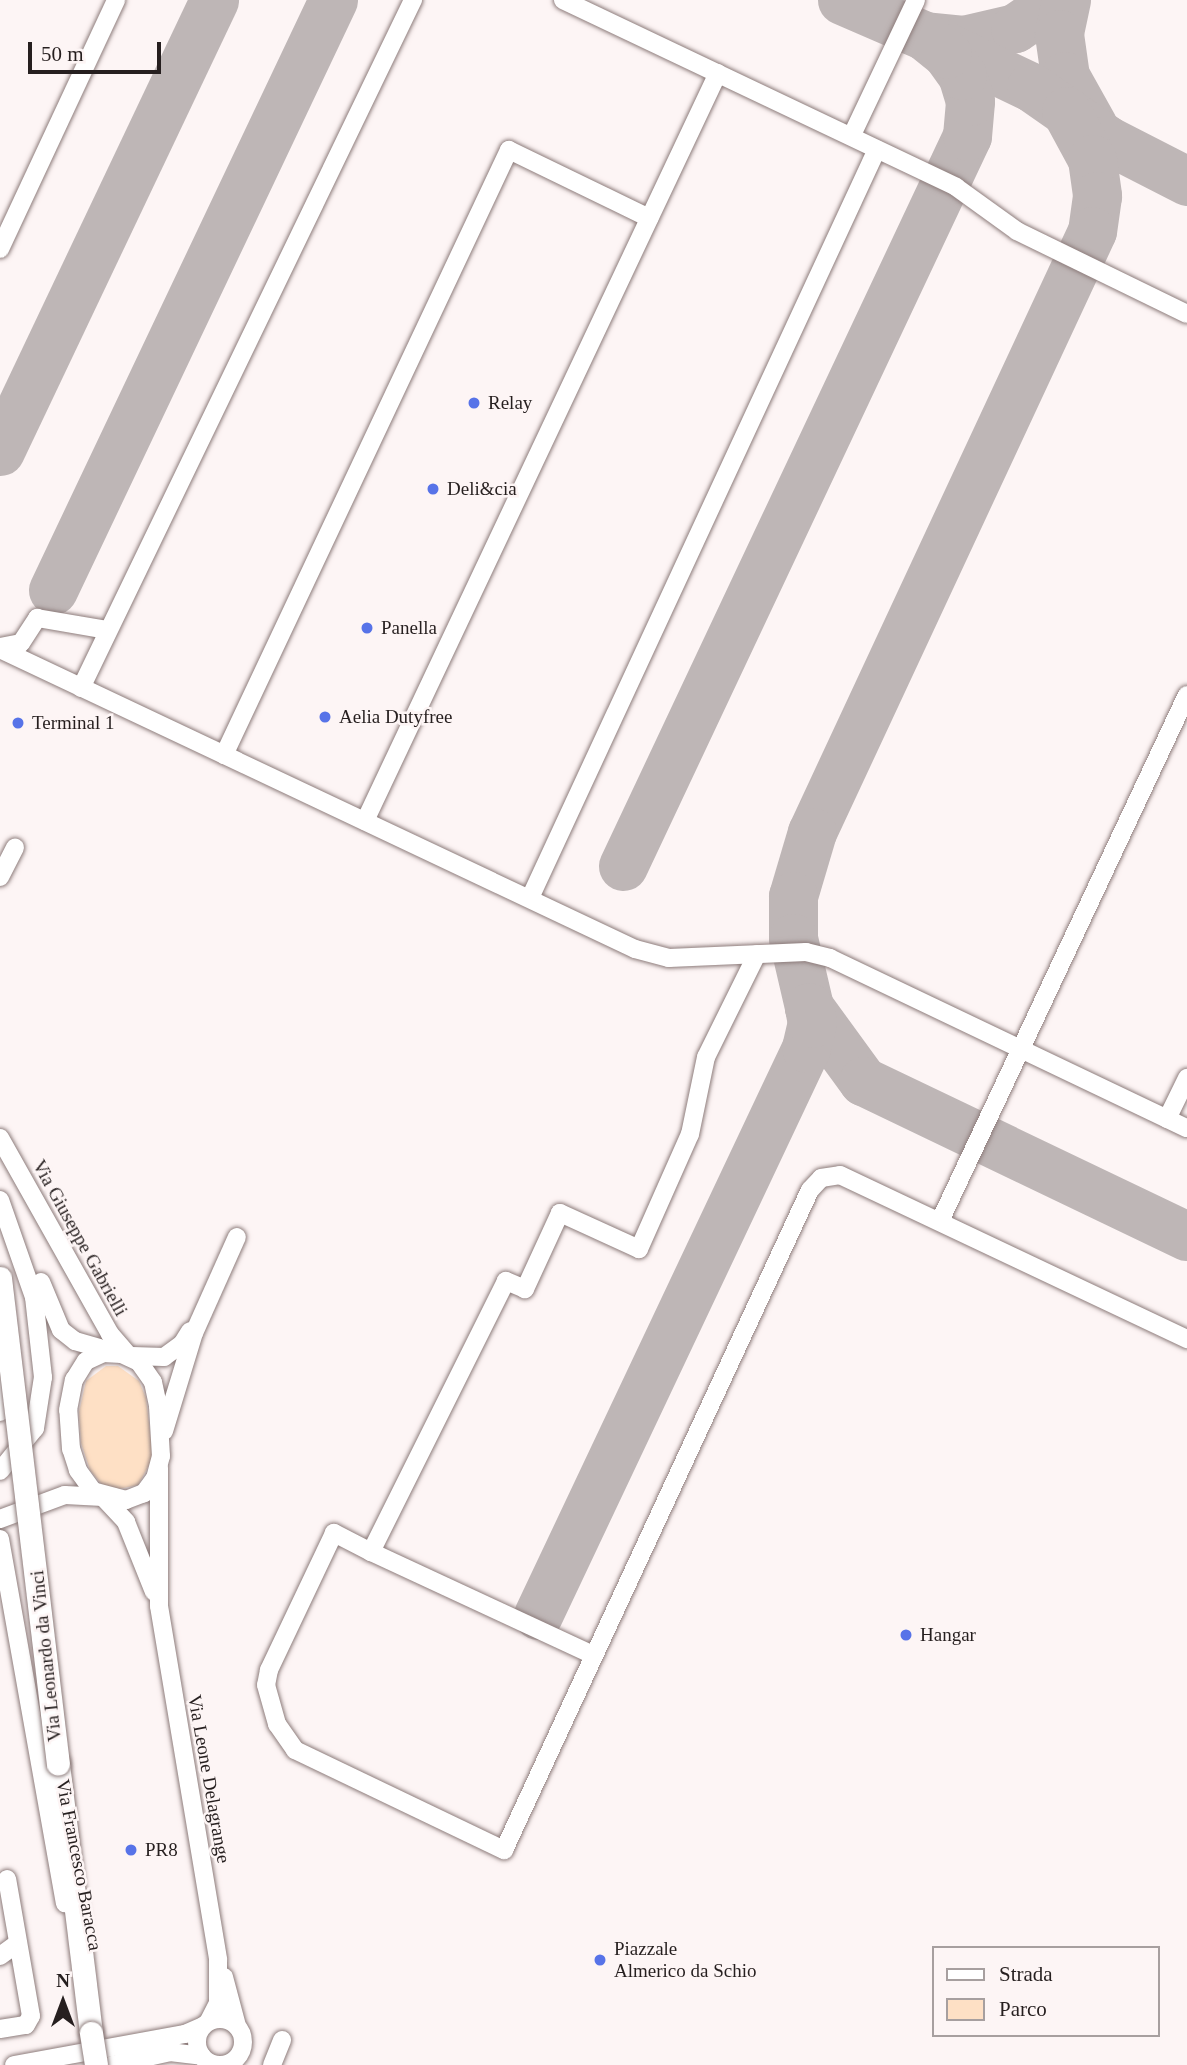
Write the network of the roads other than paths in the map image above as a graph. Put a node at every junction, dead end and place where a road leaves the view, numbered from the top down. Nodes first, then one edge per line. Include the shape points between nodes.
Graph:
1 (116, 0) edge
2 (412, 0) edge
3 (563, 0) edge
4 (916, 0) edge
5 (718, 73) junction
6 (852, 135) junction
7 (877, 149) junction
8 (649, 218) junction
9 (0, 249) edge
10 (1187, 314) edge
11 (108, 630) junction
12 (0, 648) edge
13 (80, 688) junction
14 (1187, 695) edge
15 (224, 755) junction
16 (365, 821) junction
17 (15, 848) dead end
18 (0, 877) edge
19 (530, 898) junction
20 (757, 954) junction
21 (1020, 1048) junction
22 (1187, 1078) edge
23 (1167, 1119) junction
24 (1187, 1128) edge
25 (0, 1138) edge
26 (0, 1200) edge
27 (940, 1221) junction
28 (237, 1237) dead end
29 (0, 1278) edge
30 (212, 1290) junction
31 (39, 1296) junction
32 (1187, 1339) edge
33 (122, 1354) junction
34 (0, 1360) edge
35 (0, 1412) edge
36 (160, 1444) junction
37 (159, 1468) junction
38 (0, 1471) edge
39 (103, 1497) junction
40 (0, 1519) edge
41 (0, 1539) edge
42 (371, 1552) junction
43 (159, 1606) junction
44 (593, 1655) junction
45 (7, 1879) dead end
46 (18, 1943) junction
47 (0, 1956) edge
48 (218, 1960) junction
49 (206, 2023) junction
50 (237, 2025) junction
51 (0, 2029) edge
52 (91, 2033) junction
53 (282, 2040) dead end
54 (243, 2058) edge
55 (211, 2062) edge
56 (118, 2064) edge
57 (14, 2065) edge
58 (96, 2065) edge
59 (144, 2065) edge
60 (272, 2065) edge

1 - 9 street
2 - 11 street
3 - 5 street
4 - 6 street
5 - 6 street
5 - 8 street
6 - 7 street
7 - 10 street via 956,187 1017,231
7 - 19 street
8 - 15 street via 509,150
8 - 16 street
11 - 12 street via 37,618 21,643
11 - 13 street
12 - 13 street
13 - 15 street
14 - 21 street
15 - 16 street
16 - 19 street
17 - 18 street
19 - 20 street via 652,956
20 - 21 street via 806,951 830,958
20 - 42 street via 706,1057 690,1134 639,1249 560,1213 525,1289 506,1281
21 - 23 street
21 - 27 street
22 - 23 street
23 - 24 street
25 - 33 street, Via Giuseppe Gabrielli
26 - 31 street via 32,1253
27 - 32 street
27 - 44 street via 840,1175 821,1178 810,1191
28 - 30 street
29 - 52 main road, Via Leonardo da Vinci, bridge
30 - 33 street via 172,1353 152,1359
30 - 36 street
31 - 33 street via 67,1335
31 - 38 street via 42,1406 27,1441
33 - 36 street via 147,1370 153,1382
33 - 39 street via 86,1361 74,1380 68,1410 78,1470
34 - 35 street
36 - 37 street
37 - 39 street via 150,1487 137,1497
37 - 43 street, Via Leone Delagrange
39 - 40 street via 58,1497
39 - 43 street, Via Leone Delagrange via 118,1509 132,1533
41 - 52 street, Via Francesco Baracca via 38,1766
42 - 44 street
42 - 44 street via 334,1533 269,1670 268,1698 277,1724 295,1750 317,1764 504,1850
43 - 48 street, Via Leone Delagrange
45 - 46 street
46 - 47 street
46 - 51 street via 31,2016 26,2025
48 - 49 street, Via Leone Delagrange via 218,2003
48 - 50 street, Via Leone Delagrange
49 - 50 street via 224,2019
49 - 55 street via 197,2041
49 - 57 street via 185,2034
50 - 54 street via 243,2037
52 - 58 main road, Via Leonardo da Vinci, bridge
53 - 60 street
54 - 55 street
55 - 56 street via 170,2052
56 - 59 street

